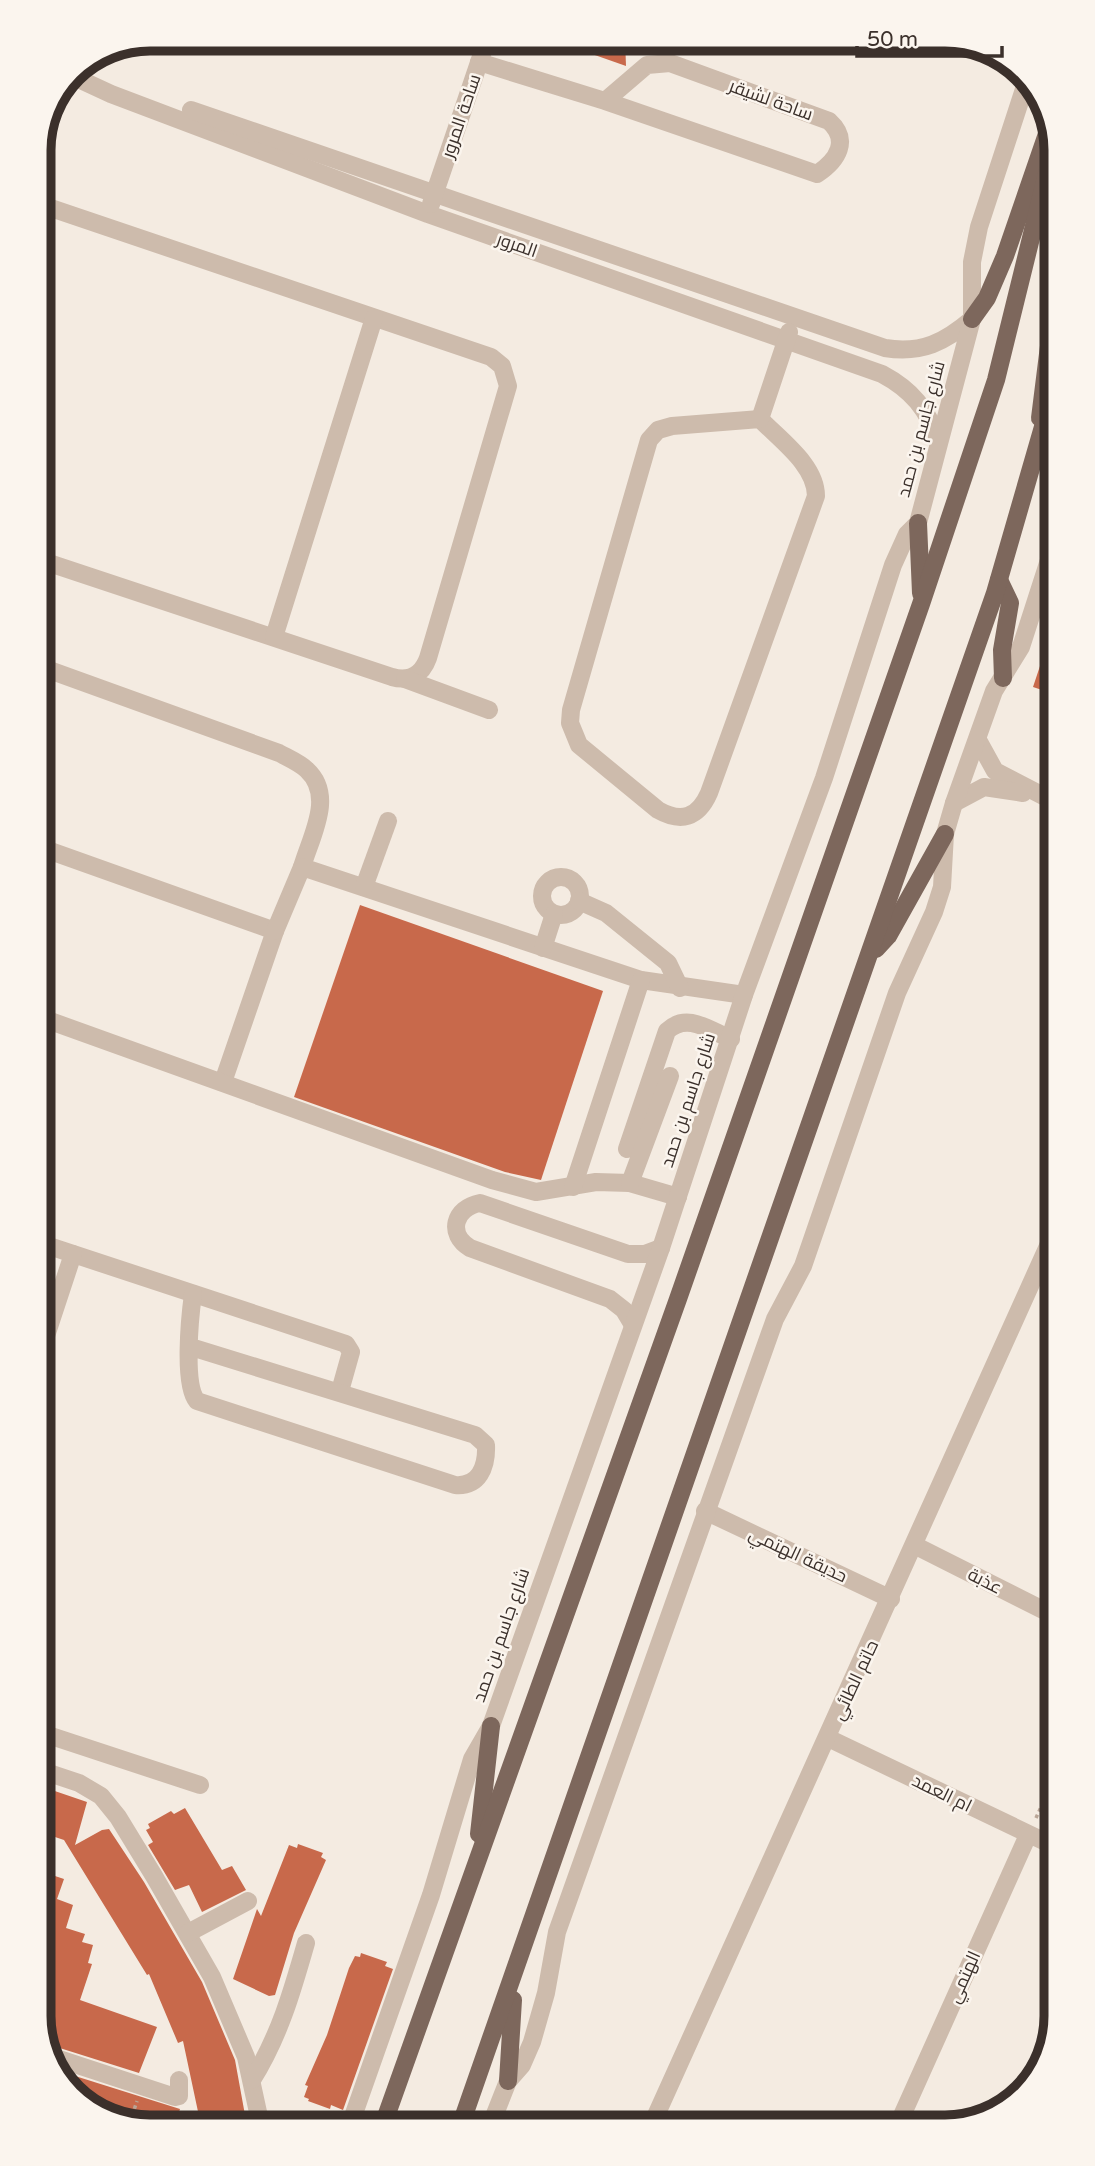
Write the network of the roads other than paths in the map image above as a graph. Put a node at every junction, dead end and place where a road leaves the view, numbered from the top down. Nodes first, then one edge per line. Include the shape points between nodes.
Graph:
1 (483, 51) edge
2 (479, 62) junction
3 (83, 77) edge
4 (81, 79) edge
5 (1024, 90) edge
6 (605, 100) junction
7 (1043, 144) edge
8 (1044, 185) edge
9 (435, 193) junction
10 (51, 208) edge
11 (428, 214) junction
12 (595, 249) junction
13 (588, 270) junction
14 (374, 318) junction
15 (794, 319) junction
16 (972, 319) junction
17 (786, 341) junction
18 (1044, 389) edge
19 (760, 419) junction
20 (1044, 424) edge
21 (939, 441) junction
22 (1037, 449) junction
23 (918, 523) junction
24 (51, 564) edge
25 (1044, 576) edge
26 (999, 580) junction
27 (921, 604) junction
28 (274, 638) junction
29 (51, 671) edge
30 (1003, 677) junction
31 (405, 679) junction
32 (489, 710) dead end
33 (978, 740) junction
34 (1031, 792) junction
35 (1044, 797) edge
36 (954, 803) junction
37 (388, 821) dead end
38 (945, 834) junction
39 (51, 851) edge
40 (302, 867) junction
41 (364, 887) junction
42 (579, 901) junction
43 (554, 914) junction
44 (275, 931) junction
45 (543, 948) junction
46 (870, 953) junction
47 (641, 980) junction
48 (680, 988) junction
49 (744, 995) junction
50 (51, 1021) edge
51 (731, 1039) junction
52 (670, 1076) dead end
53 (223, 1082) junction
54 (626, 1149) dead end
55 (630, 1183) junction
56 (573, 1187) junction
57 (678, 1197) junction
58 (51, 1247) edge
59 (661, 1248) junction
60 (73, 1254) junction
61 (1044, 1256) edge
62 (193, 1294) junction
63 (51, 1321) edge
64 (633, 1325) junction
65 (191, 1348) junction
66 (340, 1391) junction
67 (705, 1511) junction
68 (916, 1546) junction
69 (891, 1599) junction
70 (1044, 1610) edge
71 (491, 1726) junction
72 (51, 1736) edge
73 (828, 1738) junction
74 (51, 1774) edge
75 (200, 1785) dead end
76 (1028, 1835) junction
77 (1044, 1842) edge
78 (469, 1886) junction
79 (248, 1901) dead end
80 (188, 1933) junction
81 (306, 1943) dead end
82 (514, 1978) junction
83 (61, 2060) edge
84 (179, 2080) dead end
85 (252, 2080) junction
86 (508, 2081) junction
87 (259, 2115) edge
88 (354, 2115) edge
89 (387, 2115) edge
90 (464, 2115) edge
91 (495, 2115) edge
92 (656, 2115) edge
93 (902, 2115) edge

1 - 2 street, ساحة المرور
2 - 6 street, ساحة لشيقر
2 - 9 street, ساحة المرور
3 - 9 street, المرور
4 - 11 street, المرور
5 - 16 street, شارع جاسم بن حمد via 979,227 972,262
6 - 6 street, ساحة لشيقر via 817,174 834,160 841,140 829,121 670,63 647,65
7 - 16 main road via 1005,256 987,298
8 - 27 main road via 996,380
9 - 11 street, ساحة المرور
9 - 12 street, المرور
10 - 14 street
11 - 13 street, المرور
12 - 13 street
12 - 15 street, المرور
13 - 17 street, المرور
14 - 28 street
14 - 31 street via 491,357 508,380 428,658 422,670
15 - 16 street, المرور via 904,350 943,342
15 - 17 street
16 - 21 street, شارع جاسم بن حمد
17 - 19 street
17 - 21 street, المرور via 869,368 900,384 926,412
18 - 22 main road
19 - 19 street via 809,471 816,482 816,496 709,793 702,808 688,817 672,818 579,745 570,723 571,710 649,439 672,426
20 - 22 main road
21 - 23 street, شارع جاسم بن حمد
22 - 26 main road
23 - 27 main road
23 - 49 street, شارع جاسم بن حمد via 906,534 893,565 824,778
24 - 28 street
25 - 30 street via 1021,647
26 - 30 main road via 1010,603 1002,650
26 - 46 main road
27 - 78 main road
28 - 31 street
29 - 40 street via 279,753 305,767 319,784 322,802
30 - 33 street
31 - 32 street
33 - 34 street via 995,771
33 - 36 street
34 - 35 street
34 - 36 street via 984,787
36 - 38 street
37 - 41 street
38 - 46 main road via 888,936
38 - 67 street via 945,871 934,912 897,993 803,1266 775,1319
39 - 44 street
40 - 41 street
40 - 44 street
41 - 45 street
42 - 43 street via 572,912
42 - 43 street via 578,889 571,881 553,879 542,899
42 - 48 street via 606,913 668,963
43 - 45 street
44 - 53 street
45 - 47 street
46 - 82 main road
47 - 48 street
47 - 56 street
48 - 49 street
49 - 51 street, شارع جاسم بن حمد
50 - 53 street
51 - 54 street via 686,1021 667,1031
51 - 57 street, شارع جاسم بن حمد
52 - 55 street
53 - 56 street via 492,1180 536,1192
55 - 56 street
55 - 57 street
57 - 59 street, شارع جاسم بن حمد
58 - 60 street
59 - 64 street, شارع جاسم بن حمد
59 - 64 street via 628,1254 480,1203 466,1206 458,1215 455,1229 459,1241 470,1248 610,1299
60 - 62 street
60 - 63 street
61 - 68 street, حاتم الطائي
62 - 65 street
62 - 66 street via 346,1344 351,1352
64 - 71 street, شارع جاسم بن حمد
65 - 66 street
65 - 66 street via 192,1393 201,1403 455,1485 472,1485 477,1480 486,1445 475,1435
67 - 69 street, حديقة الهتمي
67 - 86 street via 557,1932 547,1993 531,2042 522,2065
68 - 69 street, حاتم الطائي
68 - 70 street, عذبة
69 - 73 street, حاتم الطائي
71 - 78 main road via 484,1804
71 - 88 street, شارع جاسم بن حمد via 472,1759 431,1895
72 - 75 street
73 - 76 street, ام العمد
73 - 92 street, حاتم الطائي
74 - 80 street via 101,1796
76 - 77 street, ام العمد
76 - 93 street, الهتمي
78 - 89 main road
79 - 80 street
80 - 85 street via 212,1977
81 - 85 street via 285,2017
82 - 86 main road
82 - 90 main road
83 - 84 street via 175,2097 179,2096
85 - 87 street
86 - 91 street

